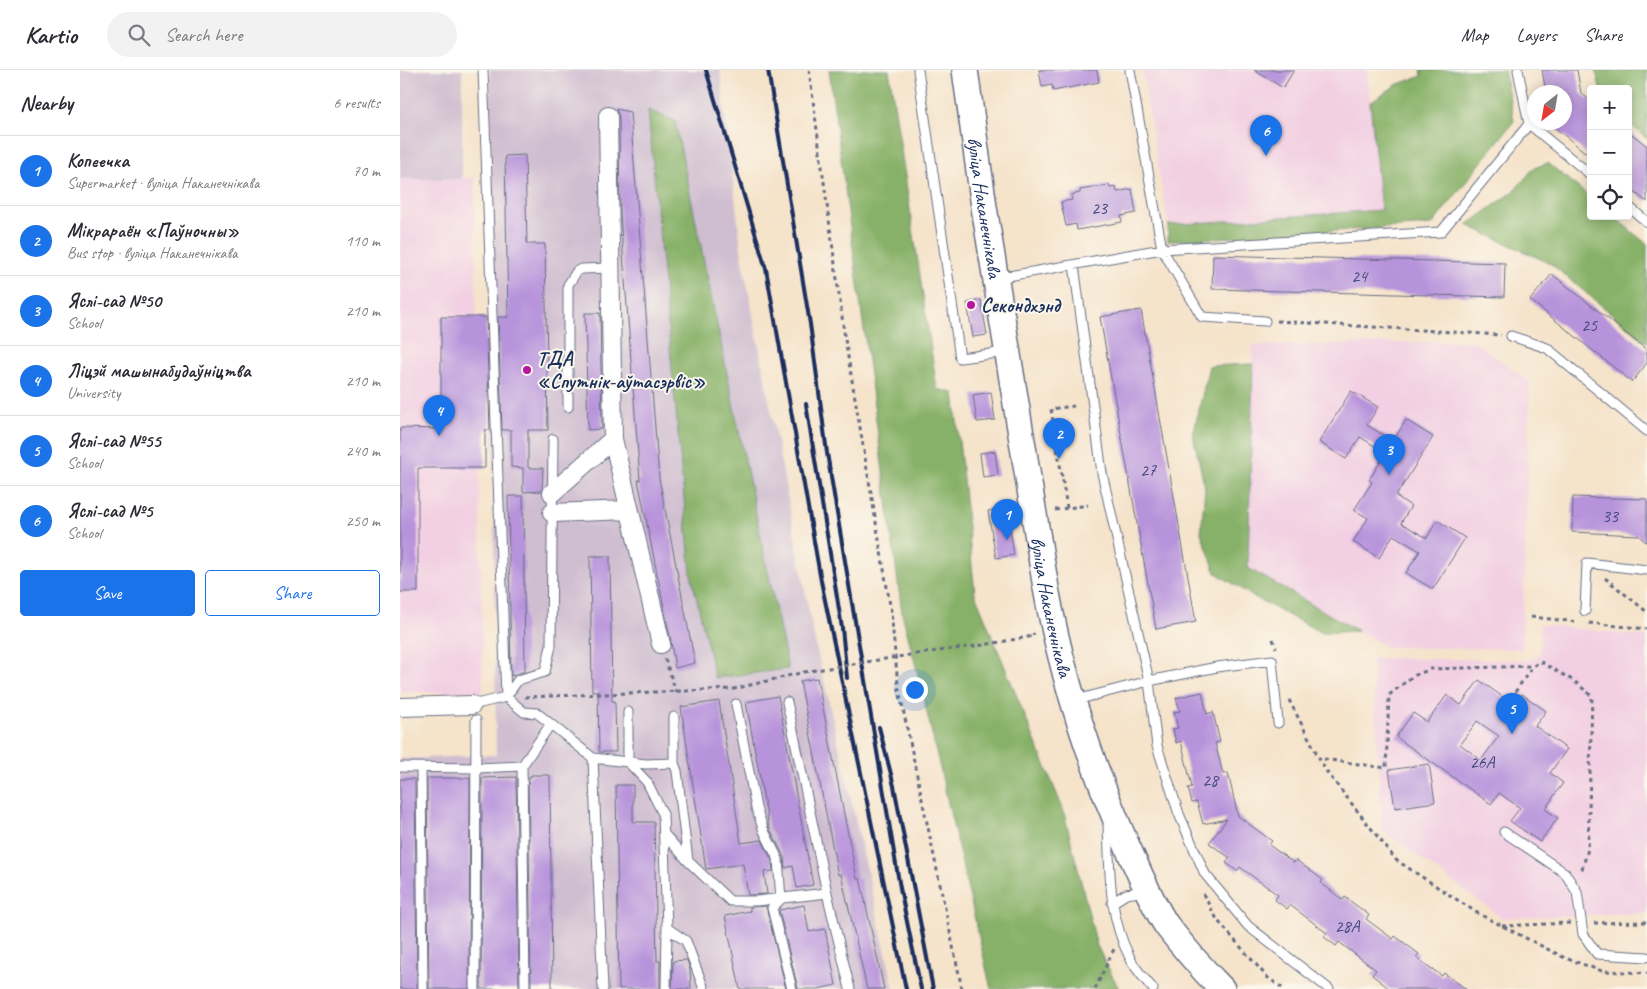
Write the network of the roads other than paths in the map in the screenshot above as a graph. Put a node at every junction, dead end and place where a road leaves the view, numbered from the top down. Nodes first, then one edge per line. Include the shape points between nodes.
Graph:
1 (483, 70) edge
2 (918, 70) edge
3 (965, 70) edge
4 (1130, 70) edge
5 (1518, 70) edge
6 (1527, 114) edge
7 (608, 116) dead end
8 (1527, 126) edge
9 (1536, 130) edge
10 (1587, 172) edge
11 (1632, 209) edge
12 (1647, 222) edge
13 (1162, 249) junction
14 (1074, 265) junction
15 (610, 268) junction
16 (996, 278) junction
17 (1265, 321) road end
18 (1511, 336) road end
19 (1009, 352) junction
20 (568, 407) dead end
21 (1647, 431) edge
22 (552, 439) dead end
23 (613, 439) junction
24 (552, 493) junction
25 (629, 510) junction
26 (552, 513) junction
27 (1647, 570) edge
28 (1584, 611) dead end
29 (661, 644) road end
30 (1149, 681) junction
31 (506, 697) junction
32 (1073, 701) junction
33 (787, 702) dead end
34 (736, 704) dead end
35 (400, 706) edge
36 (628, 712) dead end
37 (474, 713) junction
38 (674, 717) dead end
39 (1278, 722) dead end
40 (550, 725) junction
41 (594, 758) junction
42 (628, 762) junction
43 (674, 763) junction
44 (522, 766) junction
45 (400, 767) edge
46 (421, 768) junction
47 (477, 768) junction
48 (1107, 801) junction
49 (1504, 832) dead end
50 (664, 834) junction
51 (688, 861) junction
52 (1147, 891) junction
53 (828, 893) junction
54 (782, 898) junction
55 (1112, 903) junction
56 (667, 928) junction
57 (1647, 957) edge
58 (423, 989) edge
59 (475, 989) edge
60 (525, 989) edge
61 (603, 989) edge
62 (666, 989) edge
63 (704, 989) edge
64 (792, 989) edge
65 (850, 989) edge
66 (1153, 989) edge
67 (1222, 989) edge
68 (1329, 989) edge

1 - 31 lane
2 - 19 lane via 960,358
3 - 16 main road, вуліца Наканечнікава
4 - 13 lane
5 - 6 lane
7 - 15 street
8 - 13 lane via 1441,232
9 - 10 lane
11 - 12 lane
13 - 14 lane
13 - 17 lane via 1202,317
14 - 16 lane
14 - 30 lane via 1102,474
15 - 20 lane via 577,271 568,285
15 - 23 street
16 - 19 main road, вуліца Наканечнікава
18 - 21 lane via 1547,348
19 - 32 main road, вуліца Наканечнікава via 1052,620
22 - 24 lane
23 - 24 street
23 - 25 street
24 - 26 lane
25 - 26 street
25 - 29 street
26 - 31 lane via 551,646 545,672 518,680
27 - 28 lane via 1587,563
30 - 32 lane
30 - 39 lane via 1272,660
30 - 68 lane via 1157,746 1179,814 1205,874 1248,926
31 - 37 lane
31 - 40 lane via 524,712 537,713
32 - 48 main road, вуліца Наканечнікава
33 - 53 lane
34 - 54 lane via 756,808 778,859
35 - 37 street
36 - 42 lane
37 - 47 lane
38 - 43 lane
40 - 41 lane
40 - 44 lane
41 - 42 lane
41 - 61 lane
42 - 43 lane
42 - 50 lane via 647,782 663,814
43 - 51 lane
44 - 47 lane
44 - 60 lane
45 - 46 lane
46 - 47 lane
46 - 58 lane
47 - 59 lane
48 - 52 main road, вуліца Наканечнікава
48 - 55 lane
49 - 57 lane via 1565,873 1577,892 1583,934 1597,954
50 - 51 lane
50 - 56 lane
51 - 54 lane via 730,901
52 - 55 lane via 1126,894
52 - 67 main road, вуліца Наканечнікава via 1167,925
53 - 54 lane
53 - 65 lane
54 - 64 lane via 772,908
55 - 66 lane via 1130,959
56 - 62 lane
56 - 63 lane via 686,942

